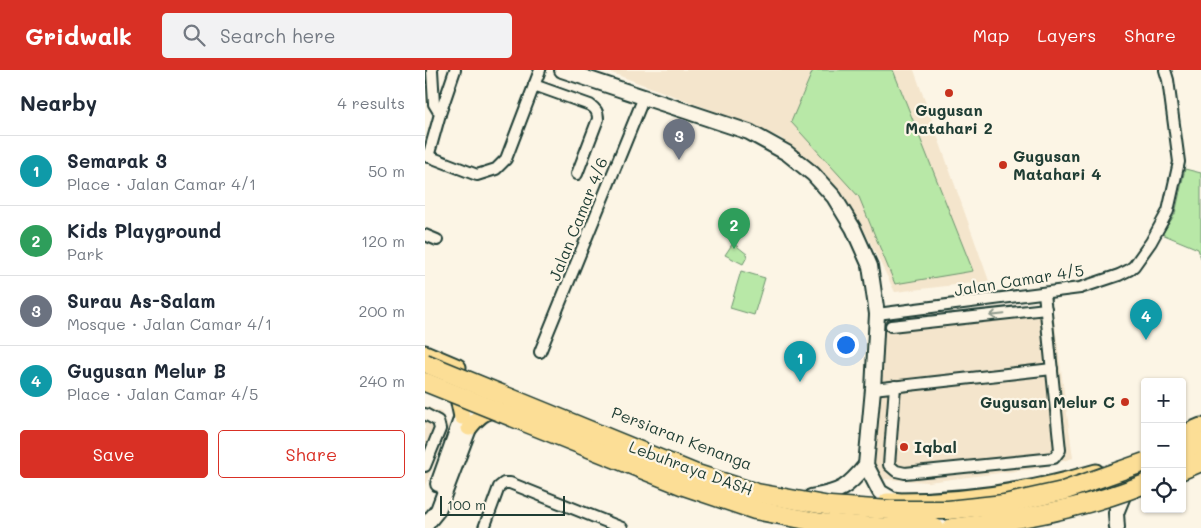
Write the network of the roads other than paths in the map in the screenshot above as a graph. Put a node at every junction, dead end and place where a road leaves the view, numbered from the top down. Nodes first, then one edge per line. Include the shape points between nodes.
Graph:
1 (432, 70) edge
2 (455, 70) edge
3 (540, 70) edge
4 (562, 70) edge
5 (1165, 70) edge
6 (535, 85) junction
7 (644, 97) junction
8 (440, 114) junction
9 (427, 156) edge
10 (577, 174) dead end
11 (425, 235) edge
12 (437, 240) dead end
13 (1044, 292) junction
14 (1046, 310) junction
15 (877, 314) junction
16 (891, 326) dead end
17 (540, 352) dead end
18 (425, 354) edge
19 (425, 362) edge
20 (1052, 369) junction
21 (425, 374) edge
22 (425, 382) edge
23 (895, 386) junction
24 (873, 389) junction
25 (477, 392) junction
26 (425, 414) edge
27 (466, 423) junction
28 (1201, 426) edge
29 (560, 430) junction
30 (1186, 432) edge
31 (1201, 436) edge
32 (631, 439) junction
33 (1186, 441) edge
34 (1201, 442) edge
35 (1186, 447) edge
36 (1201, 451) edge
37 (1141, 457) edge
38 (1186, 457) edge
39 (1201, 462) edge
40 (866, 465) junction
41 (425, 466) edge
42 (1186, 468) edge
43 (1141, 473) edge
44 (1141, 474) edge
45 (1141, 474) edge
46 (1141, 475) edge
47 (811, 497) junction
48 (1073, 497) junction
49 (903, 501) junction
50 (425, 512) edge
51 (1116, 513) junction
52 (425, 526) edge
53 (484, 528) edge
54 (621, 528) edge
55 (935, 528) edge
56 (952, 528) edge
57 (1117, 528) edge

1 - 8 street via 434,104
2 - 8 street
3 - 6 street
4 - 7 street
5 - 13 street, Jalan Camar 4/5 via 1179,162 1168,211 1151,242 1129,270 1080,288
6 - 9 street via 506,159 496,169 477,175
6 - 10 street via 590,105 598,114
7 - 15 street via 749,132 787,153 813,174 834,197 853,228 869,266
7 - 17 street, Jalan Camar 4/6
8 - 9 street
11 - 12 street
13 - 14 street
13 - 15 street, Jalan Camar 4/5
14 -> 16 street
14 - 20 street
15 - 24 street
18 - 32 main road, Persiaran Kenanga
19 - 25 main road via 468,378
19 - 43 highway, Lebuhraya DASH, bridge via 694,473 757,493 830,506 948,510 1004,504
20 - 23 street
20 - 23 street via 1060,450 1054,458 905,473 896,471 889,465
21 - 25 main road, Persiaran Kenanga
21 - 27 main road via 458,398
22 - 55 highway, Lebuhraya DASH, bridge via 681,485 755,510 822,522
23 - 24 street
24 - 40 street
25 - 27 street
25 - 29 main road, Persiaran Kenanga
25 - 32 main road via 497,390
26 - 41 street via 438,421 440,429
27 - 29 main road via 487,411 497,410
27 - 50 street
27 - 52 street via 438,510
28 - 30 main road
29 - 48 main road, Persiaran Kenanga via 696,483 799,510 865,518 955,518 1024,509
31 - 33 main road
32 - 47 main road, Persiaran Kenanga via 719,474
34 - 35 highway
36 - 38 main road
37 - 49 main road, Persiaran Kenanga via 1017,491 944,500
39 - 42 highway
40 - 47 street via 844,488 833,494
40 - 49 street via 880,492
44 - 48 main road, Persiaran Kenanga
45 - 56 highway, bridge via 1063,511
46 - 51 street via 1123,492
47 - 49 main road, Persiaran Kenanga
48 - 51 street via 1099,499
51 - 57 street
53 - 54 street via 499,488 510,483

